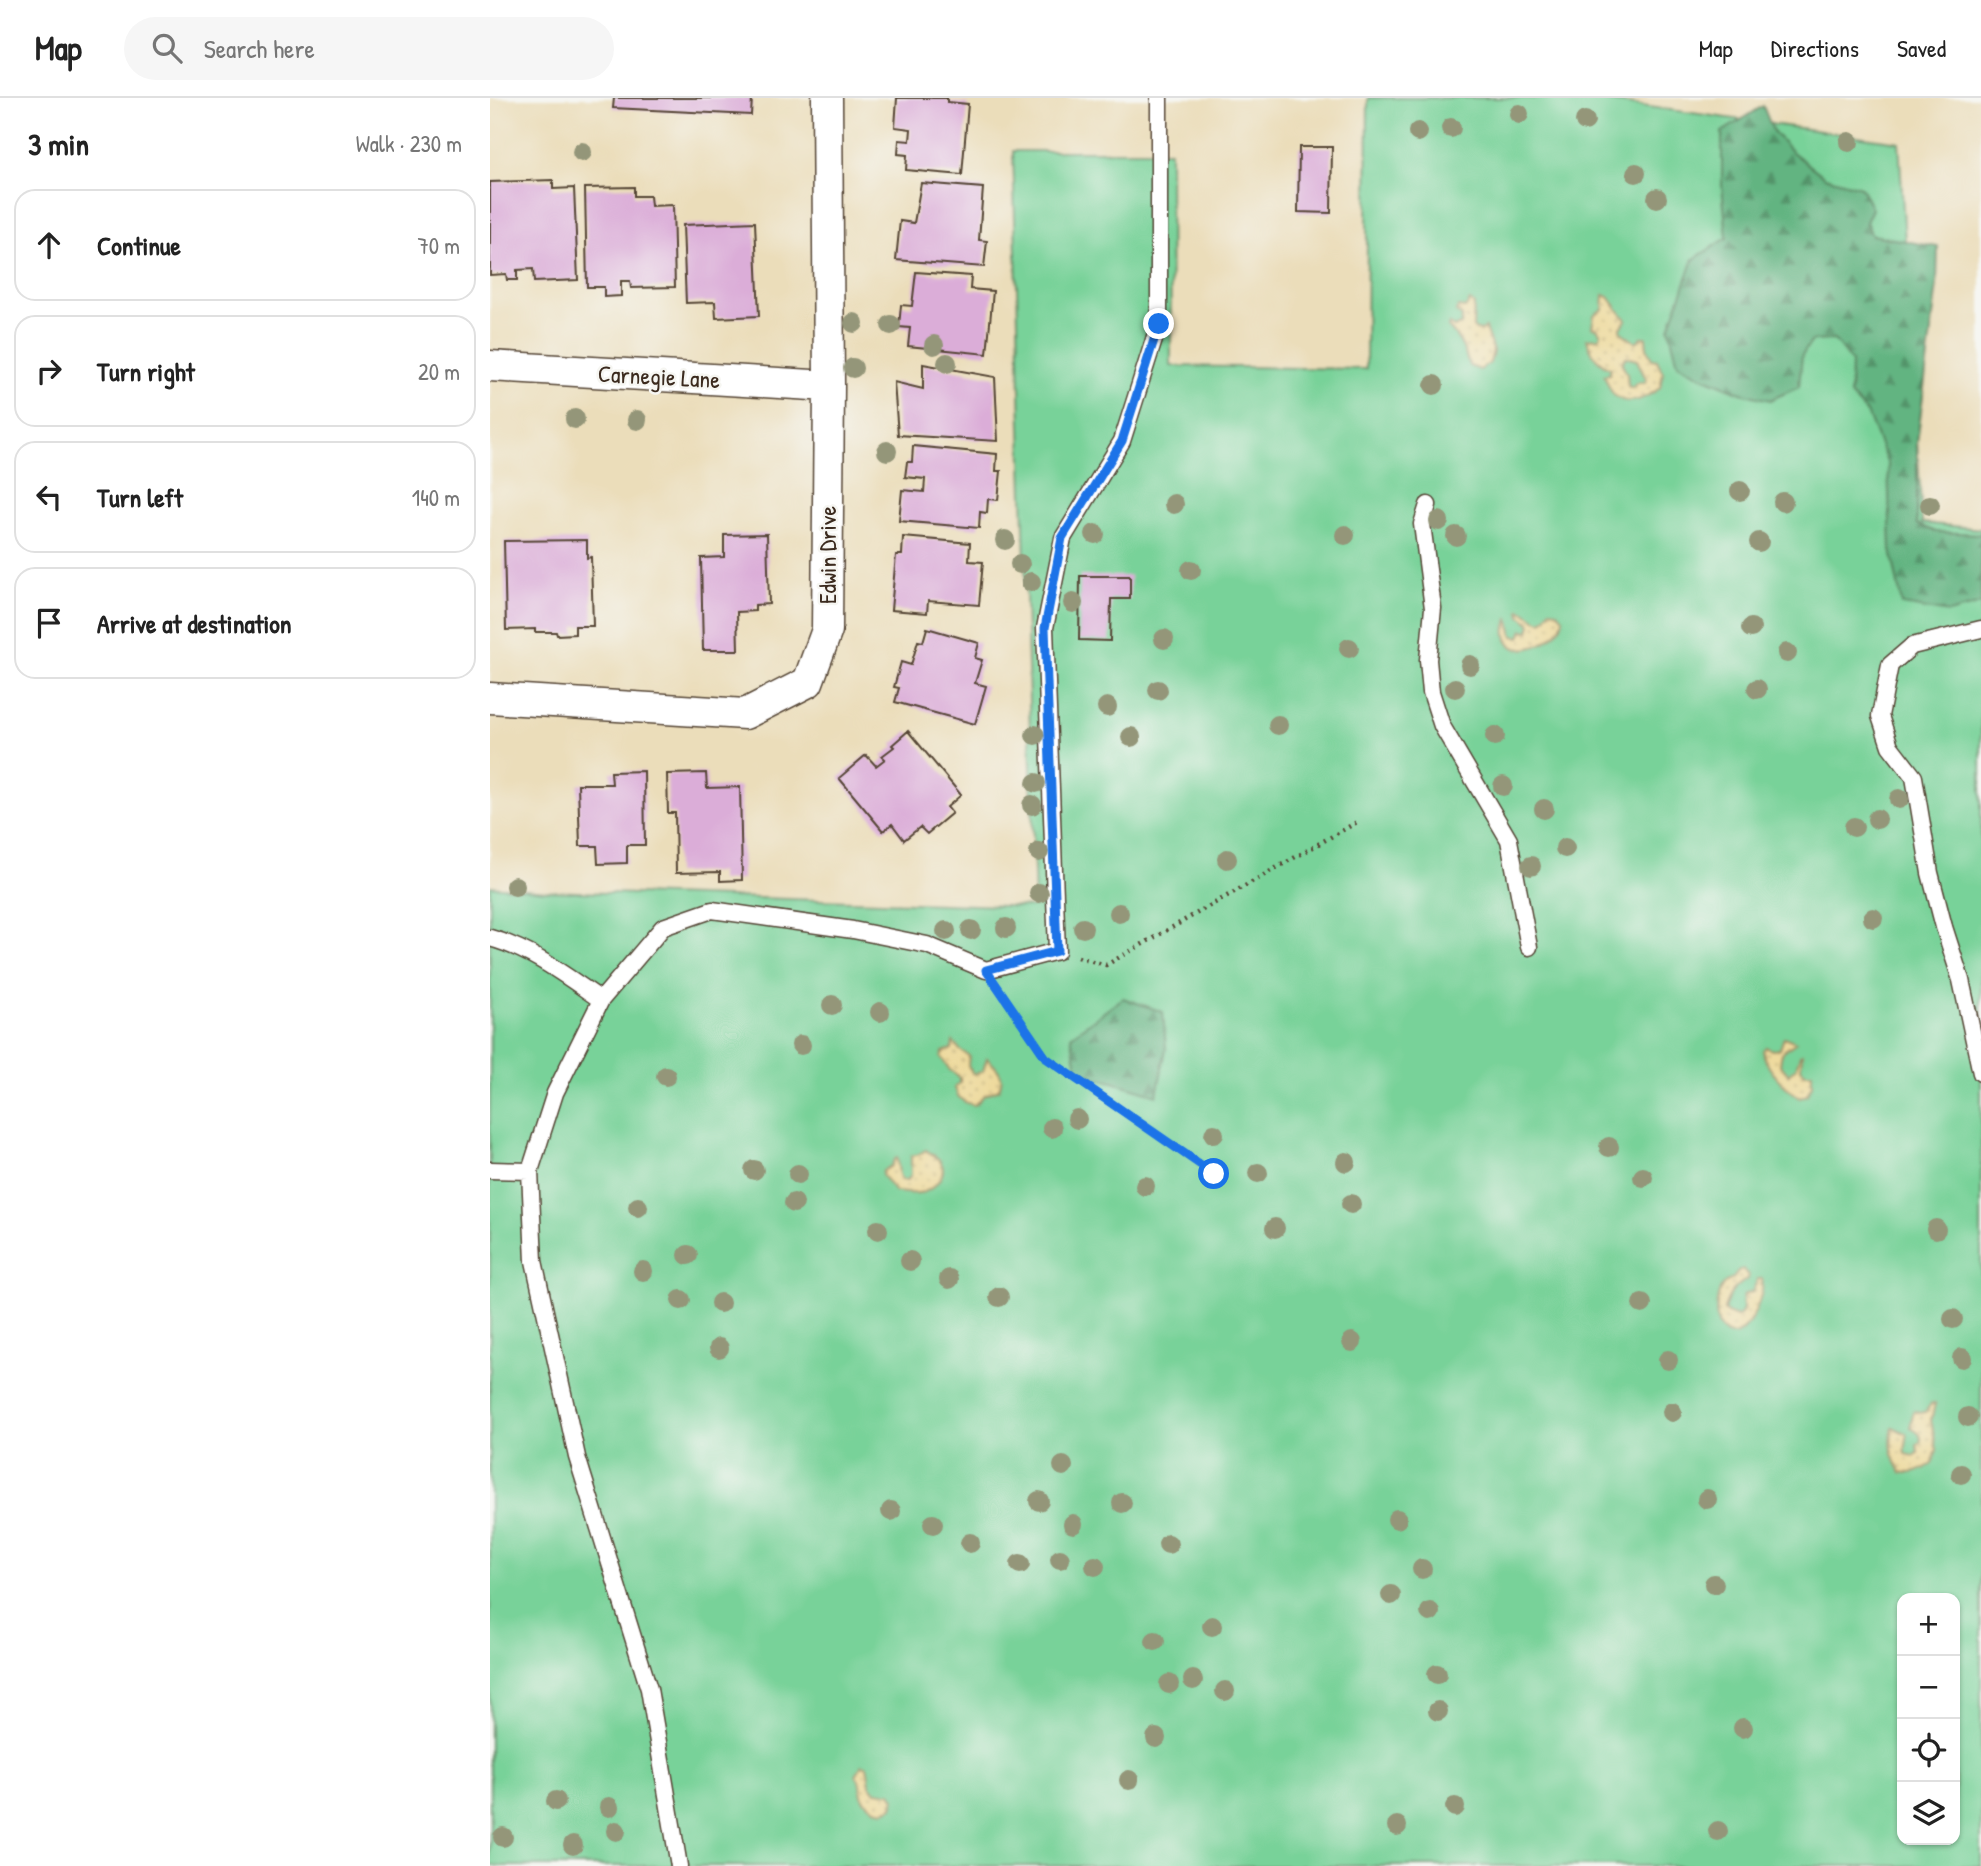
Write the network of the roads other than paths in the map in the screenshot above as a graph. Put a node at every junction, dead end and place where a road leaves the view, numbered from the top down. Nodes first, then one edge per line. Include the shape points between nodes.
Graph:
1 (827, 98) edge
2 (1159, 98) edge
3 (490, 366) edge
4 (829, 386) junction
5 (1428, 505) dead end
6 (1981, 629) edge
7 (490, 698) edge
8 (490, 938) edge
9 (1529, 947) dead end
10 (601, 1000) junction
11 (1981, 1073) edge
12 (490, 1170) edge
13 (530, 1171) junction
14 (679, 1866) edge

1 - 4 street, Edwin Drive
2 - 10 lane via 1159,324 1122,441 1062,538 1045,628 1057,951 986,970 927,945 712,910 663,927
3 - 4 street, Carnegie Lane
4 - 7 street, Edwin Drive via 827,630 808,682 745,714
5 - 9 lane via 1422,524 1433,608 1428,660 1431,692 1442,726 1509,840
6 - 11 lane via 1905,652 1890,666 1880,716 1891,746 1914,777 1930,873 1961,980
8 - 10 lane via 542,960
10 - 13 lane via 555,1093
12 - 13 lane
13 - 14 lane via 534,1261 577,1457 649,1689

